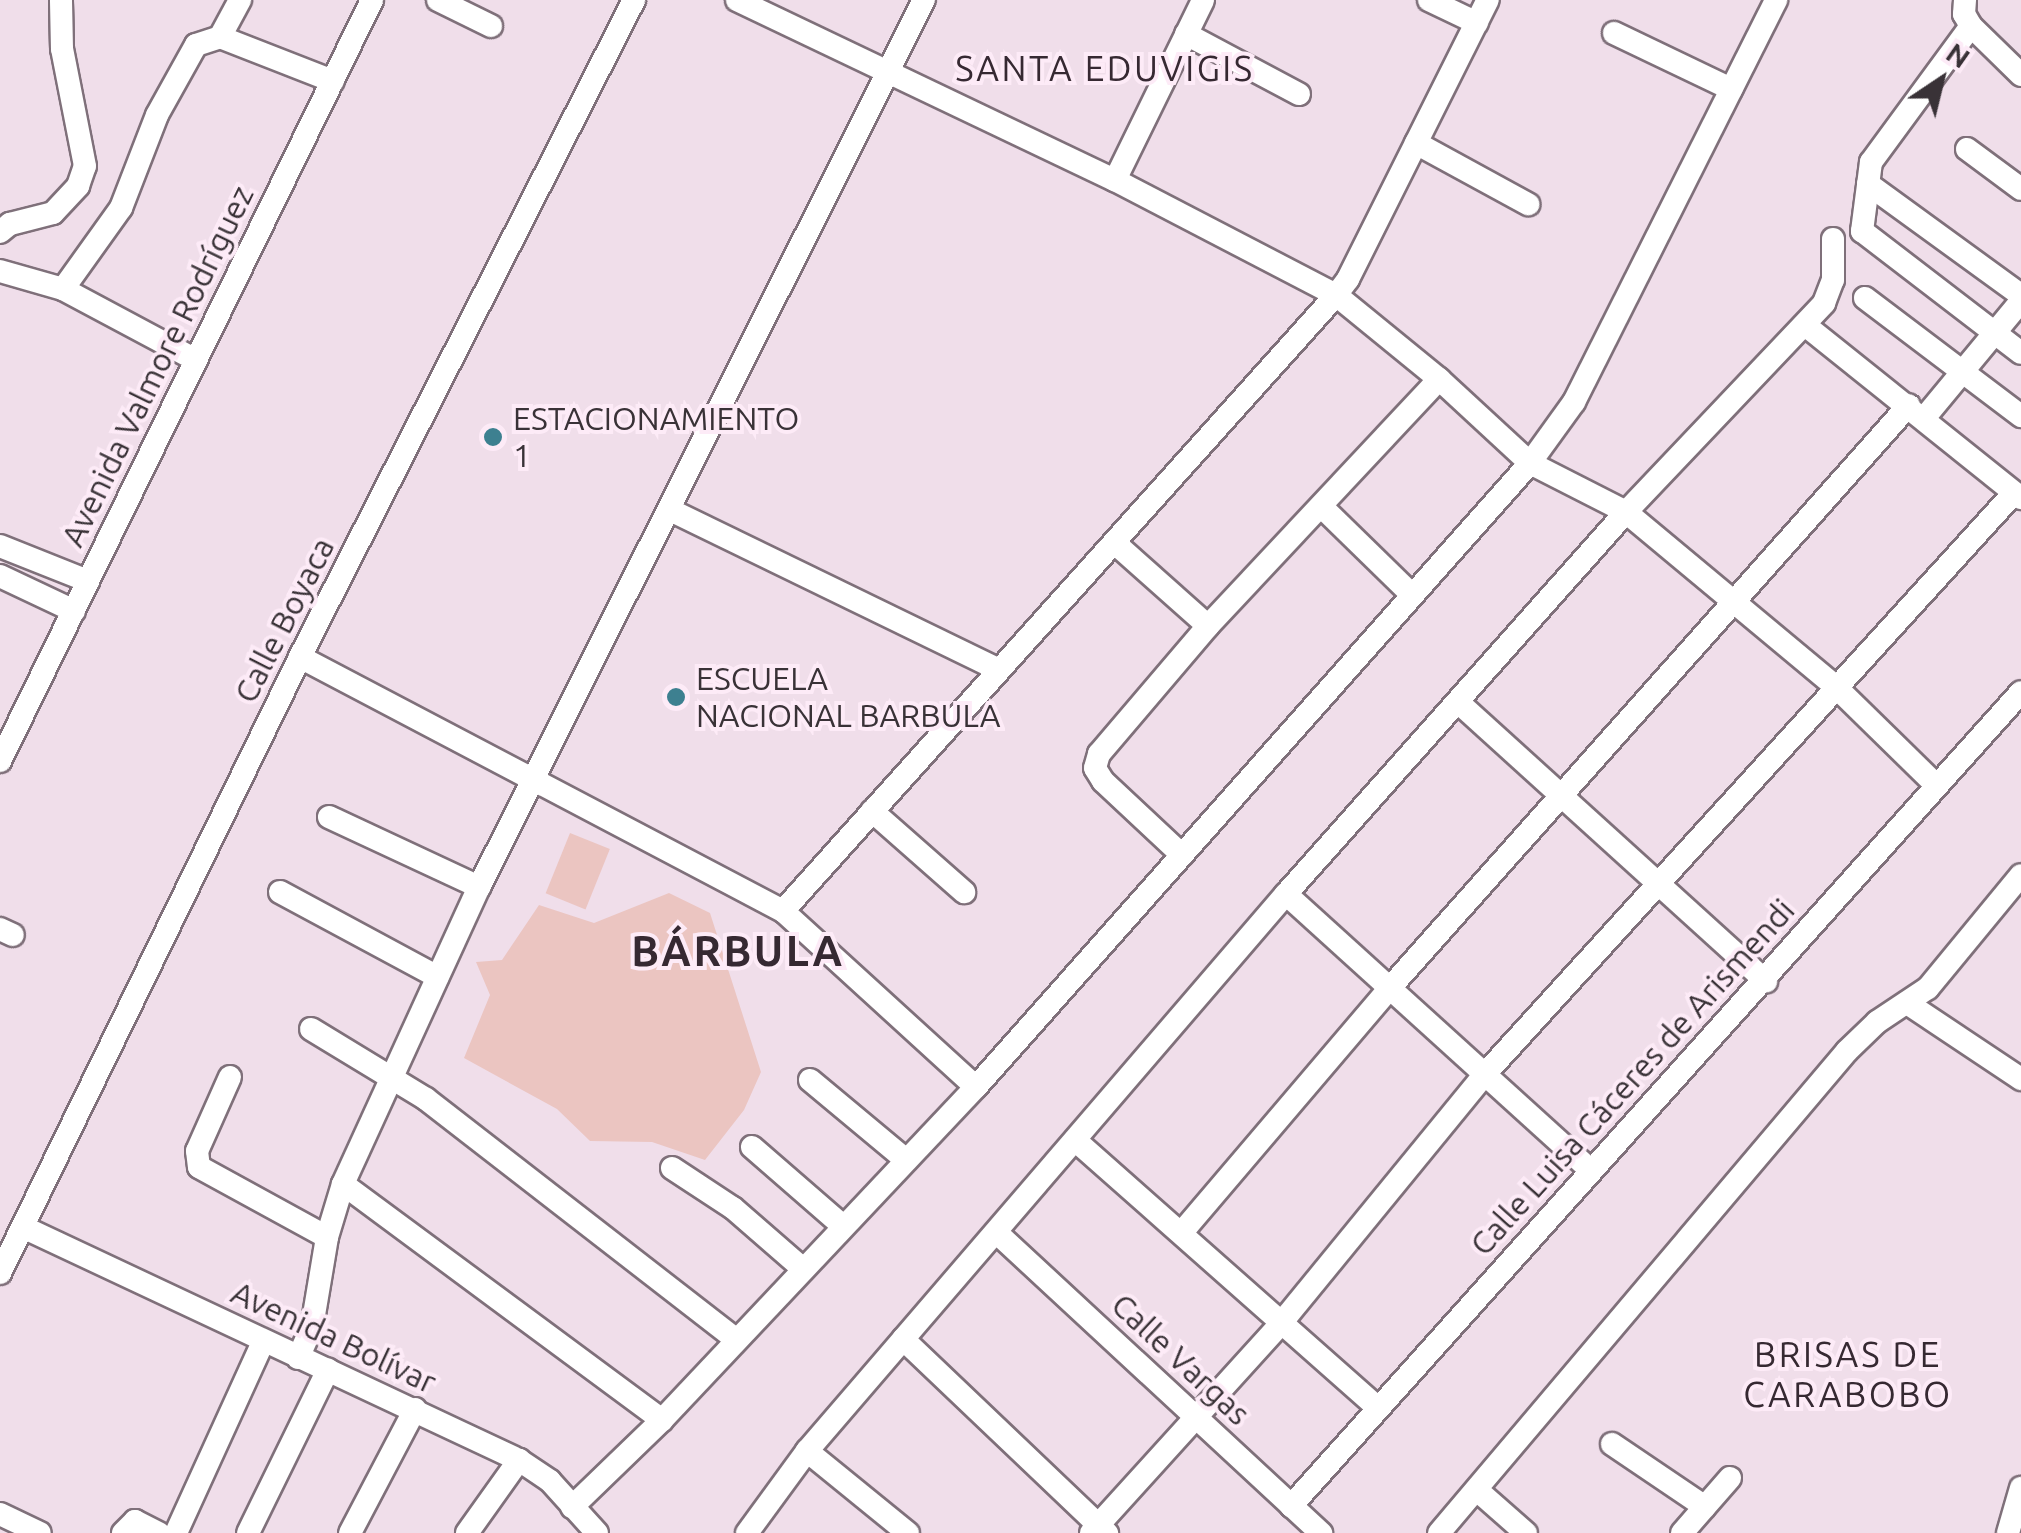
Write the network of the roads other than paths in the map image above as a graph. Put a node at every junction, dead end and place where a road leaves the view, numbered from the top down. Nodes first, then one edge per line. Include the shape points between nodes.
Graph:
1 (59, 0) edge
2 (240, 0) edge
3 (372, 0) edge
4 (438, 0) edge
5 (634, 0) edge
6 (737, 0) edge
7 (924, 0) edge
8 (1203, 0) edge
9 (1429, 0) edge
10 (1488, 0) edge
11 (1776, 0) edge
12 (1965, 0) edge
13 (1476, 22) junction
14 (492, 26) dead end
15 (1971, 26) junction
16 (1614, 33) dead end
17 (1186, 34) junction
18 (220, 37) junction
19 (889, 70) junction
20 (2021, 75) edge
21 (333, 81) junction
22 (1731, 89) junction
23 (1299, 94) dead end
24 (1416, 143) junction
25 (1967, 149) dead end
26 (1115, 180) junction
27 (1868, 184) junction
28 (2020, 187) edge
29 (1528, 204) dead end
30 (0, 232) edge
31 (1833, 239) dead end
32 (0, 271) edge
33 (63, 289) junction
34 (1336, 295) junction
35 (1865, 298) dead end
36 (2021, 298) edge
37 (1805, 325) junction
38 (1996, 334) junction
39 (2021, 353) edge
40 (196, 360) junction
41 (1962, 371) junction
42 (1438, 379) junction
43 (1917, 411) junction
44 (2021, 416) edge
45 (1530, 463) junction
46 (2018, 495) edge
47 (1320, 506) junction
48 (670, 510) junction
49 (1626, 512) junction
50 (1116, 544) junction
51 (0, 546) edge
52 (0, 576) edge
53 (88, 582) junction
54 (1410, 593) junction
55 (1733, 604) junction
56 (74, 610) junction
57 (1208, 626) junction
58 (300, 658) junction
59 (997, 669) junction
60 (1836, 687) junction
61 (2021, 692) edge
62 (1458, 702) junction
63 (0, 761) edge
64 (536, 778) junction
65 (1937, 786) junction
66 (1562, 796) junction
67 (872, 810) junction
68 (329, 817) dead end
69 (1182, 854) junction
70 (2021, 875) edge
71 (479, 887) junction
72 (1659, 887) junction
73 (280, 892) dead end
74 (964, 892) dead end
75 (1286, 894) junction
76 (783, 911) junction
77 (438, 977) junction
78 (1766, 981) junction
79 (1388, 990) junction
80 (1907, 1003) junction
81 (312, 1028) dead end
82 (1486, 1073) junction
83 (394, 1076) junction
84 (230, 1078) dead end
85 (2021, 1079) edge
86 (810, 1080) dead end
87 (976, 1088) junction
88 (1075, 1140) junction
89 (752, 1147) dead end
90 (906, 1160) junction
91 (672, 1168) dead end
92 (1590, 1168) junction
93 (342, 1184) junction
94 (844, 1226) junction
95 (25, 1228) junction
96 (1183, 1231) junction
97 (996, 1233) junction
98 (327, 1237) junction
99 (802, 1268) junction
100 (0, 1273) edge
101 (1282, 1322) junction
102 (903, 1338) junction
103 (734, 1339) junction
104 (262, 1342) junction
105 (298, 1358) junction
106 (328, 1370) junction
107 (1378, 1408) junction
108 (415, 1409) junction
109 (1194, 1415) junction
110 (662, 1420) junction
111 (1612, 1444) dead end
112 (807, 1451) junction
113 (520, 1460) junction
114 (1730, 1478) dead end
115 (2021, 1488) edge
116 (1477, 1490) junction
117 (1291, 1506) junction
118 (1705, 1506) junction
119 (572, 1507) junction
120 (0, 1514) edge
121 (753, 1525) edge
122 (1099, 1530) edge
123 (40, 1533) edge
124 (123, 1533) edge
125 (159, 1533) edge
126 (176, 1533) edge
127 (248, 1533) edge
128 (350, 1533) edge
129 (467, 1533) edge
130 (596, 1533) edge
131 (779, 1533) edge
132 (908, 1533) edge
133 (1321, 1533) edge
134 (1439, 1533) edge
135 (1526, 1533) edge
136 (1682, 1533) edge
137 (2008, 1533) edge

1 - 30 street via 85,166 78,186 52,213
2 - 18 street
3 - 21 street, Avenida Valmore Rodríguez
4 - 14 street
5 - 58 street, Calle Boyaca
6 - 19 street
7 - 19 street
8 - 17 street
9 - 13 street
10 - 13 street
11 - 22 street
12 - 15 street
13 - 24 street
15 - 20 street
15 - 27 street via 1871,162
16 - 22 street
17 - 23 street
17 - 26 street
18 - 21 street
18 - 33 street via 196,45 183,64 121,208
19 - 26 street
19 - 48 street
21 - 40 street, Avenida Valmore Rodríguez
22 - 45 street via 1574,402
24 - 29 street
24 - 34 street
25 - 28 street
26 - 34 street
27 - 36 street
27 - 38 street via 1862,224 1868,238
31 - 37 street via 1833,280
32 - 33 street
33 - 40 street
34 - 42 street
34 - 50 street
35 - 41 street
36 - 38 street
37 - 43 street
37 - 49 street
38 - 39 street
38 - 41 street
40 - 53 street, Avenida Valmore Rodríguez
41 - 43 street
41 - 44 street
42 - 45 street
42 - 47 street
43 - 46 street
43 - 55 street
45 - 49 street
45 - 54 street
46 - 60 street
47 - 54 street
47 - 57 street
48 - 59 street
48 - 64 street
49 - 55 street
49 - 62 street
50 - 57 street
50 - 59 street
51 - 53 street
52 - 56 street
53 - 56 street, Avenida Valmore Rodríguez
54 - 69 street
55 - 60 street
55 - 66 street
56 - 63 street, Avenida Valmore Rodríguez
57 - 69 street via 1094,768
58 - 64 street
58 - 95 street, Calle Boyaca
59 - 67 street
60 - 65 street
60 - 72 street
61 - 65 street, Calle Luisa Cáceres de Arismendi
62 - 66 street
62 - 75 street
64 - 71 street
64 - 76 street
65 - 78 street, Calle Luisa Cáceres de Arismendi
66 - 72 street
66 - 79 street
67 - 74 street
67 - 76 street
68 - 71 street
69 - 87 street
70 - 80 street via 1928,988
71 - 77 street
72 - 78 street
72 - 82 street
73 - 77 street
75 - 79 street
75 - 88 street
76 - 87 street
77 - 83 street
78 - 92 street, Calle Luisa Cáceres de Arismendi
79 - 82 street
79 - 96 street
80 - 85 street
80 - 116 street via 1847,1050
81 - 83 street
82 - 92 street
82 - 101 street
83 - 93 street
83 - 103 street
84 - 98 street via 195,1160
86 - 90 street
87 - 90 street
88 - 96 street
88 - 97 street
89 - 94 street
90 - 94 street
91 - 99 street
92 - 107 street, Calle Luisa Cáceres de Arismendi
93 - 98 street
93 - 110 street
94 - 99 street
95 - 100 street, Calle Boyaca
95 - 104 street, Avenida Bolívar
96 - 101 street
97 - 102 street
97 - 109 street, Calle Vargas
98 - 105 street via 318,1303
99 - 103 street
101 - 107 street
101 - 109 street
102 - 112 street
102 - 122 street
103 - 110 street
104 - 105 street, Avenida Bolívar
104 - 126 street
105 - 106 street, Avenida Bolívar
106 - 108 street, Avenida Bolívar
106 - 127 street
107 - 117 street, Calle Luisa Cáceres de Arismendi
108 - 113 street, Avenida Bolívar
108 - 128 street
109 - 117 street, Calle Vargas
109 - 122 street
110 - 119 street
111 - 118 street
112 - 121 street
112 - 132 street
113 - 119 street, Avenida Bolívar
113 - 129 street
114 - 118 street
115 - 137 street
116 - 134 street
116 - 135 street
117 - 133 street, Calle Vargas
118 - 136 street
119 - 130 street, Avenida Bolívar
120 - 123 street
121 - 131 street
124 - 125 street via 135,1521

